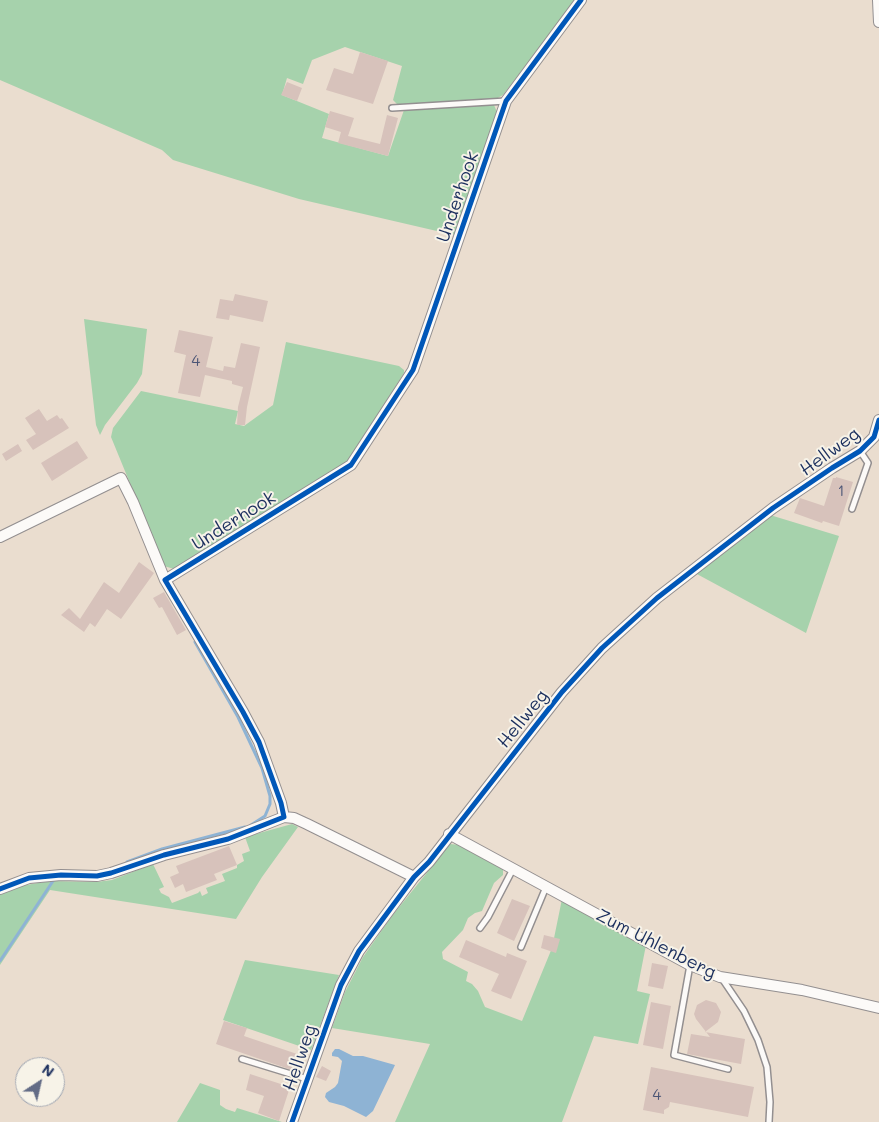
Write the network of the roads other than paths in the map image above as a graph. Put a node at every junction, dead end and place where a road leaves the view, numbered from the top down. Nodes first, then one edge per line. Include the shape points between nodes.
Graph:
1 (581, 0) edge
2 (878, 0) edge
3 (879, 22) edge
4 (506, 101) junction
5 (392, 108) dead end
6 (879, 420) edge
7 (860, 451) junction
8 (852, 509) dead end
9 (0, 537) edge
10 (165, 580) junction
11 (284, 817) junction
12 (449, 834) junction
13 (513, 869) junction
14 (414, 877) junction
15 (546, 887) junction
16 (0, 888) edge
17 (480, 928) dead end
18 (521, 946) dead end
19 (690, 965) junction
20 (720, 977) junction
21 (879, 1008) edge
22 (242, 1058) dead end
23 (728, 1070) dead end
24 (307, 1079) junction
25 (292, 1122) edge
26 (769, 1122) edge

1 - 4 street, Underhook
2 - 3 street
4 - 5 lane
4 - 10 street, Underhook via 413,370 351,465
6 - 7 street, Hellweg via 874,437
7 - 8 lane via 868,462
7 - 12 street, Hellweg via 773,508 717,550 602,648 537,721
9 - 10 street via 120,478
10 - 11 street via 259,742
11 - 14 street via 307,824
11 - 16 street via 228,839 111,873 29,878
12 - 13 street, Zum Uhlenberg
12 - 14 street, Hellweg
13 - 15 street, Zum Uhlenberg
13 - 17 lane
14 - 24 street, Hellweg via 360,951 341,985
15 - 18 lane
15 - 19 street, Zum Uhlenberg
19 - 20 street, Zum Uhlenberg
19 - 23 lane via 674,1056
20 - 21 street, Zum Uhlenberg via 802,990
20 - 26 lane via 744,1011 761,1050 767,1068
22 - 24 lane
24 - 25 street, Hellweg

